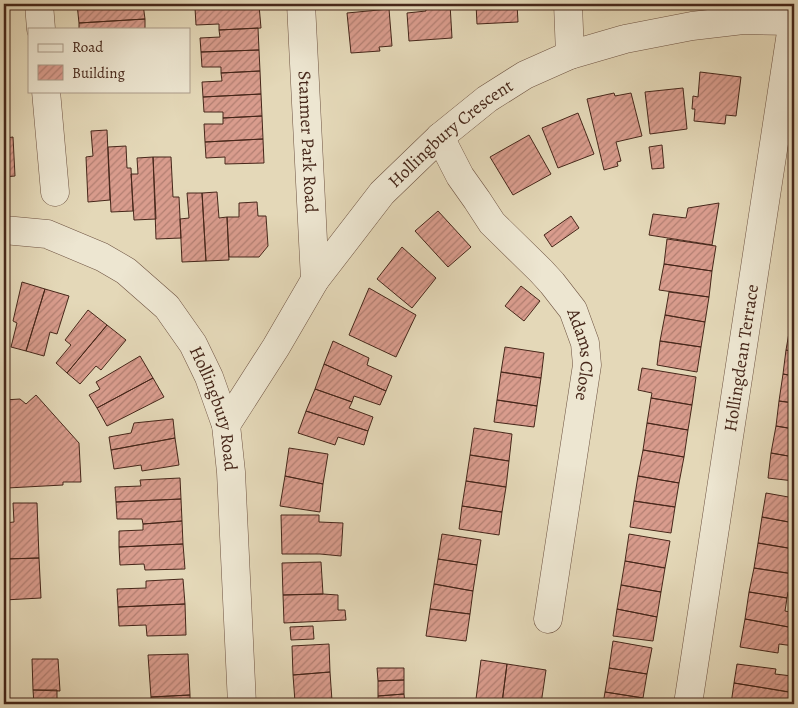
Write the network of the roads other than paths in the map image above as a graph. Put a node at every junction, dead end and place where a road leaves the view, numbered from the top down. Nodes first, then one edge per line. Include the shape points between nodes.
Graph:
1 (39, 4) edge
2 (301, 4) edge
3 (568, 4) edge
4 (794, 18) edge
5 (41, 28) edge
6 (570, 55) junction
7 (46, 92) edge
8 (440, 137) junction
9 (55, 192) dead end
10 (4, 230) edge
11 (315, 280) junction
12 (226, 425) junction
13 (548, 619) dead end
14 (242, 704) edge
15 (688, 704) edge

1 - 5 street
2 - 11 street, Stanmer Park Road
3 - 6 street
4 - 6 street, Hollingbury Crescent via 692,26 625,39
4 - 15 street, Hollingdean Terrace
6 - 8 street, Hollingbury Crescent via 525,75 487,99
7 - 9 street
8 - 11 street, Hollingbury Crescent via 382,194
8 - 13 street, Adams Close via 460,176 492,223 541,271 573,310 585,343 587,365
10 - 12 street, Hollingbury Road via 47,234 102,257 126,271 167,307 193,344
11 - 12 street, Hollingbury Crescent
12 - 14 street, Hollingbury Road

